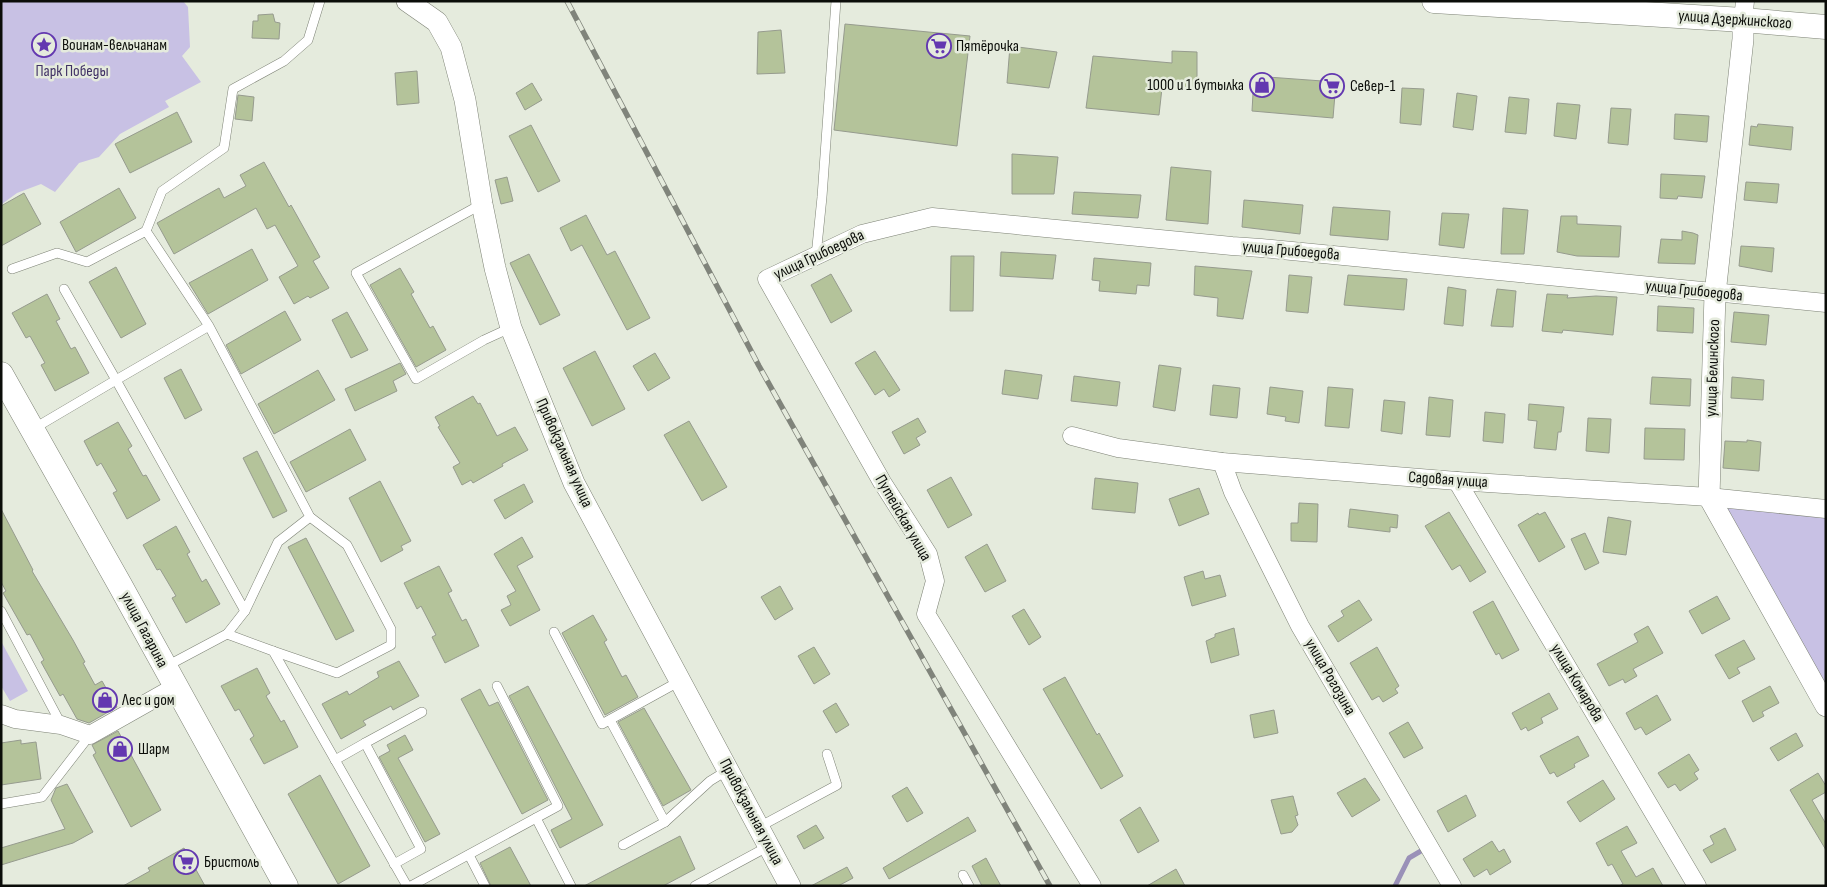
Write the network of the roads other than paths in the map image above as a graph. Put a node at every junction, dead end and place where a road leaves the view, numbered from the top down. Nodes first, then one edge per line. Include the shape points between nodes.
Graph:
1 (320, 1) edge
2 (406, 1) edge
3 (836, 1) edge
4 (1434, 1) edge
5 (1744, 10) edge
6 (1826, 27) edge
7 (482, 204) junction
8 (146, 230) junction
9 (816, 256) junction
10 (12, 269) dead end
11 (767, 279) joint
12 (64, 288) dead end
13 (1715, 294) junction
14 (1826, 303) edge
15 (209, 326) junction
16 (511, 328) junction
17 (1, 374) edge
18 (116, 380) junction
19 (33, 429) junction
20 (1072, 436) dead end
21 (1222, 462) junction
22 (1456, 481) junction
23 (1709, 497) junction
24 (1826, 509) edge
25 (310, 517) junction
26 (1, 611) edge
27 (245, 611) junction
28 (554, 632) dead end
29 (227, 634) junction
30 (273, 651) junction
31 (170, 678) junction
32 (680, 681) junction
33 (497, 686) dead end
34 (1826, 706) edge
35 (422, 712) dead end
36 (1, 714) edge
37 (610, 720) junction
38 (61, 724) junction
39 (90, 736) junction
40 (365, 743) junction
41 (827, 754) dead end
42 (335, 760) junction
43 (729, 769) junction
44 (1, 804) edge
45 (536, 818) junction
46 (666, 822) junction
47 (759, 827) junction
48 (623, 844) dead end
49 (769, 846) junction
50 (469, 854) junction
51 (394, 864) junction
52 (963, 875) dead end
53 (286, 886) edge
54 (406, 886) edge
55 (411, 886) edge
56 (485, 886) edge
57 (571, 886) edge
58 (695, 886) edge
59 (790, 886) edge
60 (969, 886) edge
61 (1092, 886) edge
62 (1452, 886) edge
63 (1697, 886) edge

1 - 8 lane via 308,40 284,61 233,89 224,148 162,191
2 - 7 street, Привокзальная улица via 437,22 451,48 465,100
3 - 9 lane
4 - 5 main road, улица Дзержинского
5 - 6 main road, улица Дзержинского
5 - 13 street, улица Белинского
7 - 16 street, Привокзальная улица
7 - 16 lane via 356,273 416,379
8 - 10 lane via 87,262 56,253
8 - 15 lane
9 - 11 street, улица Грибоедова
9 - 13 street, улица Грибоедова via 862,234 932,217
11 - 61 street, Путейская улица via 882,482 928,554 935,581 926,614
12 - 18 lane
13 - 14 street, улица Грибоедова
13 - 23 street, улица Белинского
15 - 18 lane
15 - 25 lane
16 - 32 street, Привокзальная улица via 574,483
17 - 19 main road, улица Гагарина via 12,402
18 - 19 lane
18 - 27 lane
19 - 31 main road, улица Гагарина
20 - 21 street, Садовая улица via 1118,448
21 - 22 street, Садовая улица
21 - 62 street, улица Рогозина via 1300,626
22 - 23 street, Садовая улица
22 - 63 street, улица Комарова
23 - 24 street, Садовая улица
23 - 34 street
25 - 27 lane via 278,542
25 - 30 lane via 347,545 391,630 391,645 337,673
26 - 38 lane
27 - 29 lane
28 - 37 lane via 602,724
29 - 30 lane
29 - 31 lane
30 - 42 lane
31 - 39 street
31 - 53 main road, улица Гагарина
32 - 37 lane
32 - 43 street, Привокзальная улица
33 - 45 lane via 558,806
35 - 40 lane
36 - 38 street via 15,719
37 - 46 lane
38 - 39 street
39 - 44 lane via 42,797
40 - 42 lane
40 - 51 lane via 420,849
41 - 47 lane via 837,785
42 - 51 lane
43 - 46 lane via 710,781
43 - 47 street, Привокзальная улица
45 - 50 lane
45 - 57 lane
46 - 48 lane
47 - 49 street, Привокзальная улица
49 - 58 lane
49 - 59 street, Привокзальная улица
50 - 55 lane
50 - 56 lane
51 - 54 lane
52 - 60 lane

